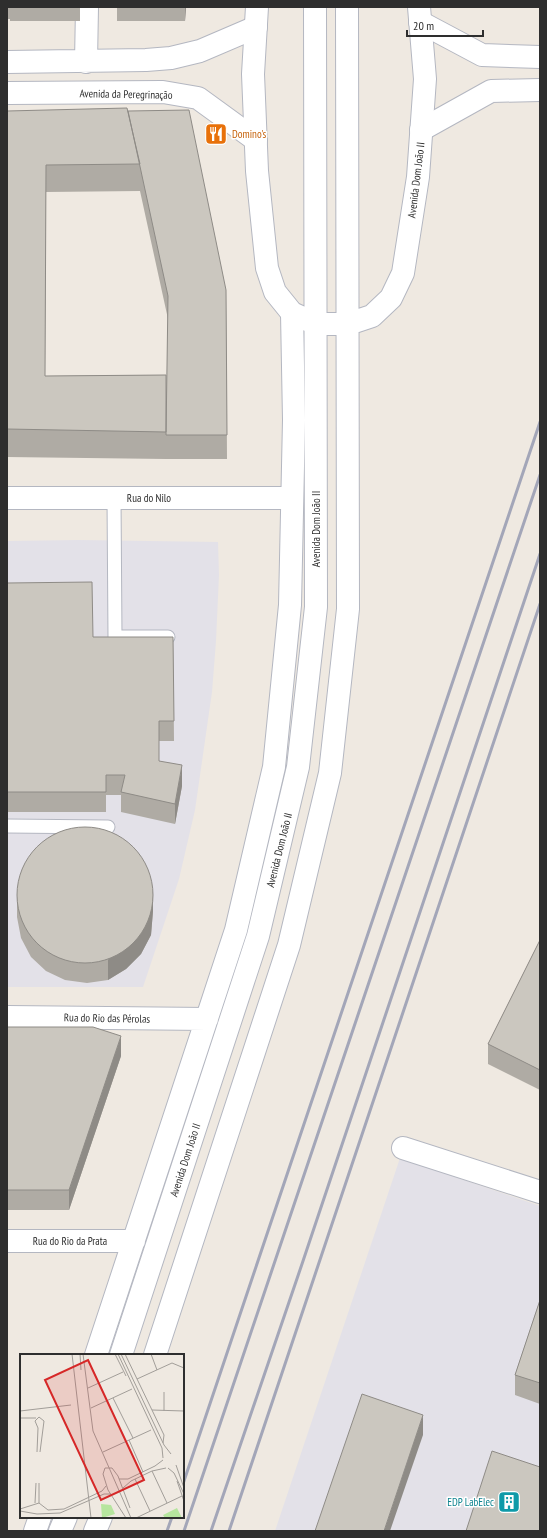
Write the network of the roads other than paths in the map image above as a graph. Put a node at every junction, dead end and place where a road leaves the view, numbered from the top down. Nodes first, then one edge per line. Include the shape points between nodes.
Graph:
1 (87, 7) edge
2 (315, 7) edge
3 (347, 7) edge
4 (420, 14) edge
5 (256, 17) edge
6 (540, 57) edge
7 (7, 62) edge
8 (86, 62) junction
9 (540, 90) edge
10 (7, 93) edge
11 (421, 130) junction
12 (256, 140) junction
13 (292, 313) junction
14 (316, 324) junction
15 (348, 324) junction
16 (7, 498) edge
17 (114, 498) junction
18 (292, 498) junction
19 (168, 637) edge
20 (7, 826) edge
21 (108, 827) dead end
22 (7, 1017) edge
23 (207, 1019) junction
24 (403, 1148) dead end
25 (540, 1192) edge
26 (7, 1241) edge
27 (134, 1241) junction
28 (96, 1354) edge
29 (121, 1354) edge
30 (155, 1354) edge
31 (40, 1518) edge
32 (66, 1518) edge
33 (101, 1518) edge
34 (35, 1531) edge
35 (60, 1531) edge
36 (95, 1531) edge

1 - 8 main road
2 - 14 main road, Avenida Dom João II
3 - 15 main road
4 - 6 main road via 482,55
4 - 11 main road, Avenida Dom João II via 424,79
5 - 8 main road via 200,51 172,58
5 - 12 main road, Avenida Dom João II via 253,74
7 - 8 main road
9 - 11 main road via 491,91
10 - 12 main road, Avenida da Peregrinação via 163,92 198,98
11 - 15 main road, Avenida Dom João II via 418,177 402,273 392,298 372,316
12 - 13 main road, Avenida Dom João II via 267,268 276,292
13 - 14 main road, Avenida Dom João II
13 - 18 main road
14 - 15 main road, Avenida Dom João II
14 - 29 main road, Avenida Dom João II via 316,607 298,767 258,936
15 - 30 main road via 348,609 330,773 289,945
16 - 17 main road, Rua do Nilo
17 - 18 main road, Rua do Nilo
17 - 19 lane via 115,637
18 - 23 main road via 290,605 274,767 236,930
20 - 21 lane
22 - 23 main road, Rua do Rio das Pérolas
23 - 27 main road
24 - 25 main road
26 - 27 main road, Rua do Rio da Prata
27 - 28 main road
31 - 34 main road
32 - 35 main road
33 - 36 main road

